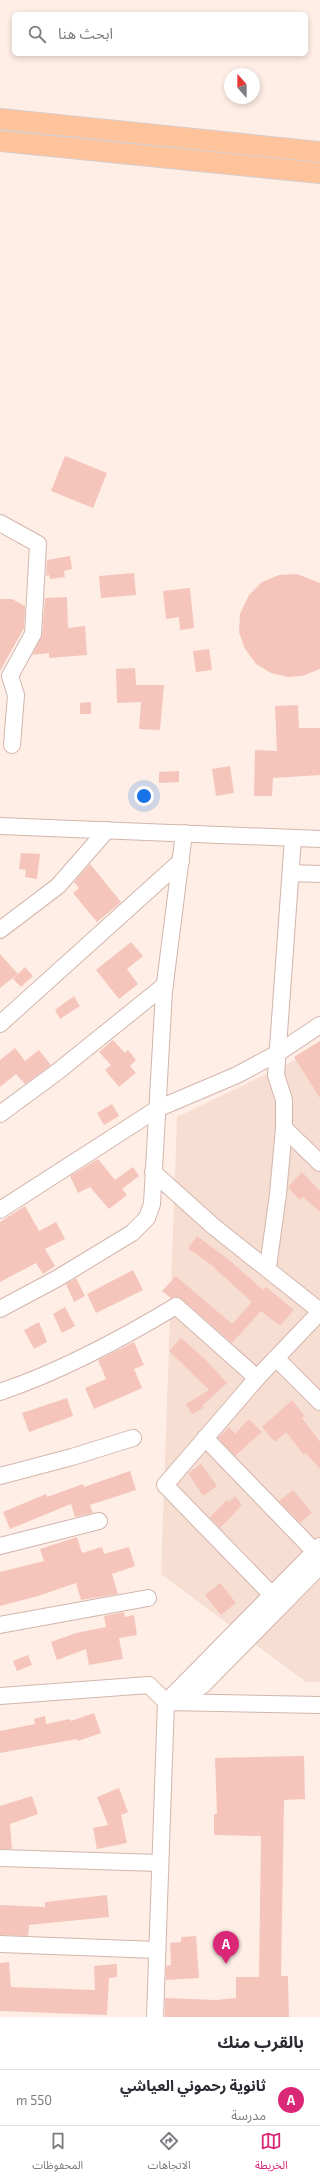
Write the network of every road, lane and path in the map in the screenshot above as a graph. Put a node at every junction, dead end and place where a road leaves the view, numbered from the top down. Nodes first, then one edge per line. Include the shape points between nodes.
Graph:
1 (0, 119) edge
2 (0, 141) edge
3 (320, 152) edge
4 (320, 173) edge
5 (0, 523) edge
6 (12, 745) dead end
7 (0, 826) edge
8 (107, 830) junction
9 (184, 833) junction
10 (293, 838) junction
11 (320, 839) edge
12 (181, 861) junction
13 (292, 873) junction
14 (320, 874) edge
15 (0, 930) edge
16 (165, 985) junction
17 (0, 1024) edge
18 (320, 1025) edge
19 (278, 1053) junction
20 (157, 1109) junction
21 (0, 1114) edge
22 (284, 1128) junction
23 (320, 1163) edge
24 (153, 1172) junction
25 (0, 1210) edge
26 (268, 1267) junction
27 (0, 1309) edge
28 (320, 1312) edge
29 (276, 1358) junction
30 (257, 1378) junction
31 (0, 1392) edge
32 (320, 1402) edge
33 (133, 1438) dead end
34 (205, 1438) junction
35 (0, 1476) edge
36 (99, 1521) dead end
37 (0, 1546) edge
38 (318, 1551) edge
39 (320, 1566) edge
40 (272, 1594) junction
41 (148, 1598) dead end
42 (0, 1625) edge
43 (0, 1696) edge
44 (173, 1702) junction
45 (320, 1705) edge
46 (0, 1858) edge
47 (160, 1863) junction
48 (0, 1944) edge
49 (157, 1950) junction
50 (154, 2017) edge

1 - 3 main road
2 - 4 main road
5 - 6 street via 38,544 33,634 10,676 16,695
7 - 8 street
8 - 9 street
8 - 15 street via 58,886
9 - 10 street
9 - 12 street
10 - 11 street
10 - 13 street
12 - 16 street
12 - 17 street
13 - 14 street
13 - 19 street
16 - 20 street
16 - 21 street via 57,1072
18 - 19 street
19 - 20 street via 238,1074
19 - 22 street via 276,1075 284,1100
20 - 24 street
20 - 25 street
22 - 23 street
22 - 26 street
24 - 26 street via 213,1226
24 - 27 street via 152,1204 148,1218 132,1233 58,1278
26 - 28 street
28 - 29 street
29 - 30 street
29 - 32 street
30 - 31 street via 176,1306 147,1324 66,1364
30 - 34 street
33 - 35 street
34 - 38 street
34 - 40 street via 165,1485
36 - 37 street
38 - 40 street
39 - 44 street via 204,1684
40 - 44 street
41 - 42 street
43 - 44 street via 149,1685
44 - 45 street
44 - 47 street
46 - 47 street
47 - 49 street
48 - 49 street
49 - 50 street

